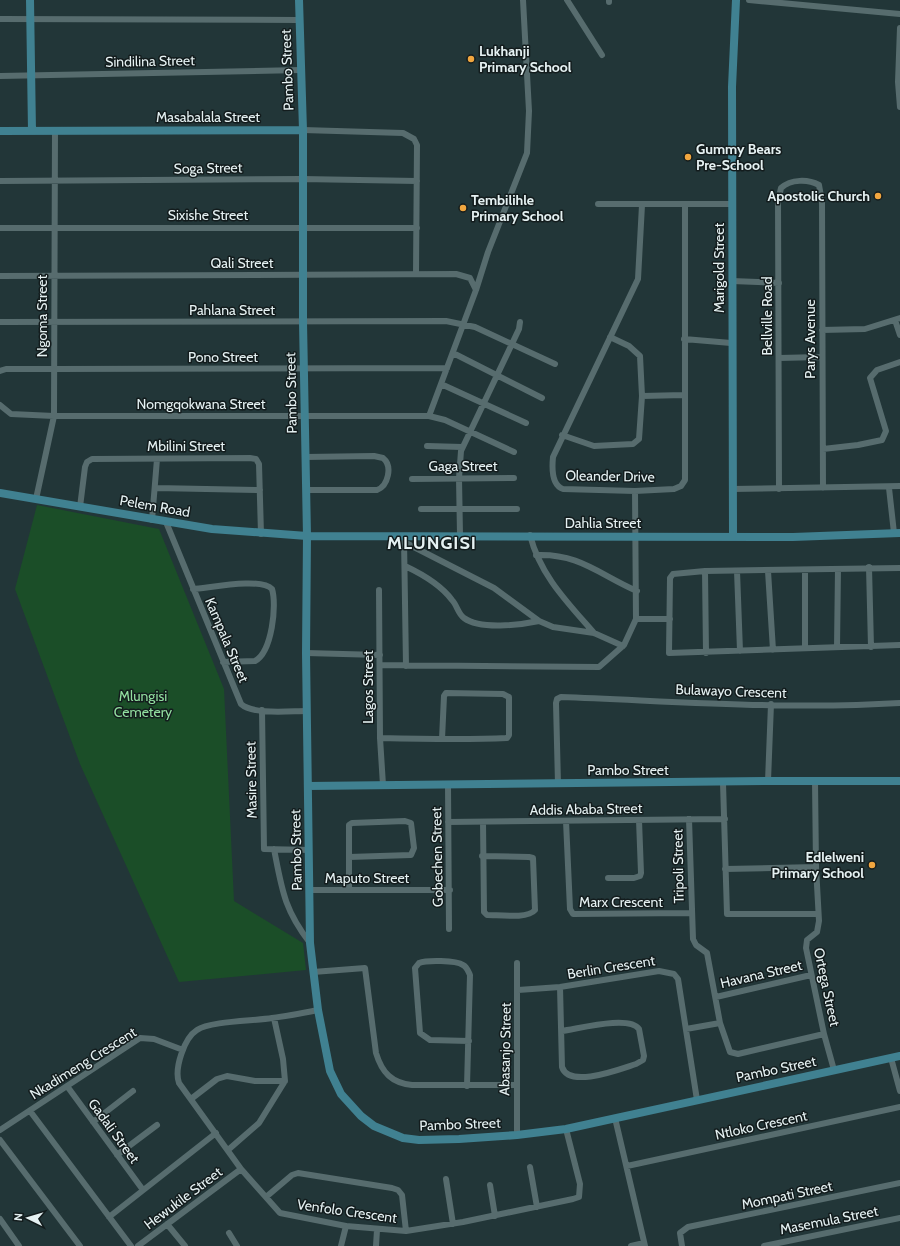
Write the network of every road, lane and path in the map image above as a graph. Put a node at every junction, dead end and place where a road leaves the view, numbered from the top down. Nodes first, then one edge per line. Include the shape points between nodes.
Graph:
1 (30, 0) edge
2 (299, 0) edge
3 (523, 0) edge
4 (567, 0) edge
5 (736, 0) edge
6 (749, 0) edge
7 (900, 14) edge
8 (0, 19) edge
9 (30, 20) junction
10 (298, 20) junction
11 (900, 28) edge
12 (602, 55) dead end
13 (301, 70) junction
14 (30, 74) junction
15 (0, 76) edge
16 (900, 107) edge
17 (303, 130) junction
18 (0, 131) edge
19 (32, 131) junction
20 (55, 131) junction
21 (302, 179) junction
22 (0, 181) edge
23 (56, 181) junction
24 (417, 181) junction
25 (821, 189) joint
26 (598, 204) dead end
27 (685, 204) junction
28 (732, 204) junction
29 (642, 205) junction
30 (55, 227) junction
31 (303, 227) junction
32 (0, 228) edge
33 (417, 228) junction
34 (416, 274) junction
35 (55, 275) junction
36 (303, 275) junction
37 (0, 276) edge
38 (732, 281) junction
39 (779, 283) junction
40 (476, 290) junction
41 (898, 319) edge
42 (0, 322) edge
43 (56, 322) junction
44 (303, 322) junction
45 (520, 322) dead end
46 (463, 324) junction
47 (822, 330) junction
48 (900, 335) edge
49 (610, 337) junction
50 (684, 339) junction
51 (512, 343) junction
52 (732, 343) junction
53 (453, 353) junction
54 (821, 357) junction
55 (779, 358) junction
56 (900, 362) edge
57 (555, 364) dead end
58 (304, 368) junction
59 (447, 368) junction
60 (56, 369) junction
61 (0, 371) edge
62 (498, 376) junction
63 (441, 384) junction
64 (642, 396) junction
65 (684, 396) junction
66 (542, 398) dead end
67 (484, 403) junction
68 (0, 405) edge
69 (54, 416) junction
70 (305, 416) junction
71 (429, 416) junction
72 (526, 423) dead end
73 (469, 431) junction
74 (562, 435) junction
75 (427, 446) dead end
76 (462, 447) junction
77 (823, 449) junction
78 (514, 452) dead end
79 (305, 457) junction
80 (157, 459) junction
81 (459, 478) junction
82 (514, 478) dead end
83 (412, 479) dead end
84 (900, 486) edge
85 (156, 488) junction
86 (823, 488) junction
87 (889, 488) junction
88 (732, 489) junction
89 (779, 489) junction
90 (260, 490) junction
91 (306, 490) junction
92 (635, 491) junction
93 (0, 493) edge
94 (36, 499) junction
95 (80, 507) junction
96 (421, 509) dead end
97 (459, 509) junction
98 (517, 509) dead end
99 (152, 520) junction
100 (166, 522) junction
101 (897, 533) edge
102 (261, 534) junction
103 (460, 535) junction
104 (530, 535) junction
105 (306, 536) junction
106 (636, 536) junction
107 (733, 536) junction
108 (404, 539) junction
109 (536, 555) junction
110 (405, 566) junction
111 (869, 567) junction
112 (900, 568) edge
113 (838, 569) junction
114 (805, 570) junction
115 (705, 571) junction
116 (737, 571) junction
117 (768, 571) junction
118 (193, 590) junction
119 (379, 590) dead end
120 (637, 591) junction
121 (636, 619) junction
122 (670, 620) junction
123 (539, 621) junction
124 (594, 632) junction
125 (623, 646) junction
126 (900, 646) edge
127 (837, 647) junction
128 (871, 647) junction
129 (805, 648) junction
130 (773, 650) junction
131 (740, 651) junction
132 (306, 653) junction
133 (706, 653) junction
134 (380, 655) junction
135 (223, 662) junction
136 (380, 665) junction
137 (406, 666) junction
138 (900, 703) edge
139 (771, 704) junction
140 (262, 710) junction
141 (306, 711) junction
142 (380, 738) junction
143 (442, 739) junction
144 (768, 781) junction
145 (815, 781) junction
146 (900, 781) edge
147 (723, 783) junction
148 (448, 784) junction
149 (558, 784) junction
150 (382, 785) junction
151 (308, 786) junction
152 (689, 819) junction
153 (725, 819) junction
154 (639, 820) junction
155 (566, 821) junction
156 (448, 822) junction
157 (483, 822) junction
158 (274, 849) junction
159 (309, 850) junction
160 (482, 856) junction
161 (349, 857) junction
162 (816, 867) junction
163 (725, 869) junction
164 (608, 878) dead end
165 (309, 890) junction
166 (349, 890) junction
167 (450, 890) junction
168 (690, 913) junction
169 (818, 914) junction
170 (449, 929) dead end
171 (310, 944) junction
172 (517, 963) dead end
173 (313, 972) junction
174 (811, 975) junction
175 (560, 987) junction
176 (518, 990) junction
177 (716, 997) junction
178 (318, 1010) junction
179 (274, 1018) junction
180 (720, 1022) junction
181 (686, 1029) junction
182 (562, 1032) junction
183 (824, 1034) junction
184 (469, 1041) junction
185 (183, 1050) junction
186 (900, 1056) edge
187 (892, 1058) junction
188 (834, 1070) junction
189 (285, 1081) junction
190 (516, 1085) junction
191 (67, 1086) junction
192 (468, 1086) junction
193 (133, 1091) dead end
194 (900, 1091) edge
195 (191, 1100) junction
196 (697, 1100) junction
197 (900, 1107) edge
198 (30, 1111) junction
199 (615, 1118) junction
200 (93, 1122) junction
201 (157, 1125) dead end
202 (566, 1129) junction
203 (0, 1130) edge
204 (216, 1133) junction
205 (517, 1135) junction
206 (0, 1140) edge
207 (228, 1150) junction
208 (117, 1154) junction
209 (627, 1166) junction
210 (530, 1167) dead end
211 (241, 1169) junction
212 (446, 1179) dead end
213 (900, 1183) edge
214 (490, 1185) dead end
215 (143, 1190) junction
216 (266, 1197) junction
217 (537, 1207) junction
218 (495, 1216) junction
219 (109, 1217) junction
220 (900, 1218) edge
221 (0, 1219) edge
222 (167, 1224) junction
223 (453, 1224) junction
224 (346, 1226) junction
225 (377, 1230) junction
226 (406, 1231) junction
227 (229, 1232) dead end
228 (644, 1245) edge
229 (19, 1246) edge
230 (80, 1246) edge
231 (131, 1246) edge
232 (138, 1246) edge
233 (185, 1246) edge
234 (237, 1246) edge
235 (341, 1246) edge
236 (376, 1246) edge
237 (631, 1246) edge
238 (682, 1246) edge
239 (764, 1246) edge

1 - 9 street
2 - 10 street, Pambo Street
3 - 40 street via 529,111 528,147
4 - 12 street
5 - 28 street, Marigold Street via 733,39
6 - 7 street
8 - 9 street
9 - 10 street
9 - 14 street
10 - 13 street, Pambo Street
11 - 16 street
13 - 14 street, Sindilina Street
13 - 17 street, Pambo Street
14 - 15 street, Sindilina Street
14 - 19 street
17 - 20 street, Masabalala Street
17 - 21 street, Pambo Street
17 - 24 street, Masabalala Street via 403,133 414,139 417,145
18 - 19 street, Masabalala Street
19 - 20 street, Masabalala Street
20 - 23 street, Ngoma Street
21 - 23 street, Soga Street
21 - 24 street, Soga Street
21 - 31 street, Pambo Street
22 - 23 street, Soga Street
23 - 30 street, Ngoma Street
24 - 33 street
25 - 39 street, Bellville Road via 816,183 808,182 790,182 781,188 778,201
25 - 47 street, Parys Avenue
26 - 29 street
27 - 28 street
27 - 29 street
27 - 50 street, Oleander Drive
28 - 38 street, Marigold Street
29 - 49 street, Oleander Drive via 639,274
30 - 31 street, Sixishe Street
30 - 32 street, Sixishe Street
30 - 35 street, Ngoma Street
31 - 33 street, Sixishe Street
31 - 36 street, Pambo Street
33 - 34 street
34 - 36 street, Qali Street
34 - 40 street, Qali Street via 465,276 473,282
35 - 36 street, Qali Street
35 - 37 street, Qali Street
35 - 43 street, Ngoma Street
36 - 44 street, Pambo Street
38 - 39 street
38 - 52 street, Marigold Street
39 - 55 street, Bellville Road
40 - 46 street
41 - 47 street via 865,329
41 - 48 street
42 - 43 street, Pahlana Street
43 - 44 street, Pahlana Street
43 - 60 street, Ngoma Street
44 - 46 street, Pahlana Street via 441,321
44 - 58 street, Pambo Street
45 - 51 street
46 - 51 street, Pahlana Street
46 - 53 street
47 - 54 street, Parys Avenue
49 - 64 street via 629,346 640,356
49 - 74 street, Oleander Drive
50 - 52 street
50 - 65 street, Oleander Drive
51 - 57 street, Pahlana Street
51 - 62 street
52 - 88 street, Marigold Street
53 - 59 street
53 - 62 street
54 - 55 street
54 - 77 street, Parys Avenue
55 - 89 street, Bellville Road
56 - 77 street via 877,370 870,378 886,431 882,440 858,446
58 - 59 street, Pono Street
58 - 60 street, Pono Street
58 - 70 street, Pambo Street
59 - 63 street
60 - 61 street, Pono Street
60 - 69 street, Ngoma Street
62 - 66 street
62 - 67 street
63 - 67 street
63 - 71 street
64 - 65 street
64 - 74 street via 639,438 635,443 594,446
65 - 92 street, Oleander Drive via 683,484 674,489
67 - 72 street
67 - 73 street
68 - 69 street, Nomgqokwana Street via 11,414
69 - 70 street, Nomgqokwana Street
69 - 94 street, Ngoma Street
70 - 71 street, Nomgqokwana Street
70 - 79 street, Pambo Street
71 - 73 street
73 - 76 street
73 - 78 street
74 - 92 street, Oleander Drive via 555,450 552,466 554,478 560,488
75 - 76 street
76 - 81 street
77 - 86 street, Parys Avenue
79 - 91 street, Pambo Street
79 - 91 street via 374,456 384,458 388,464 387,482 377,490
80 - 85 street
80 - 90 street, Mbilini Street via 253,458 259,464
80 - 95 street, Mbilini Street via 90,460 85,467
81 - 82 street, Gaga Street
81 - 83 street, Gaga Street
81 - 97 street
84 - 87 street
85 - 90 street
85 - 99 street
86 - 87 street
86 - 89 street
87 - 101 street
88 - 89 street
88 - 107 street, Marigold Street
90 - 102 street, Mbilini Street
91 - 105 street, Pambo Street
92 - 106 street
93 - 94 street, Pelem Road
94 - 95 street, Pelem Road
95 - 99 street, Pelem Road
96 - 97 street
97 - 98 street
97 - 103 street
99 - 100 street, Pelem Road
100 - 102 street, Pelem Road
100 - 118 street, Kampala Street
101 - 107 street, Dahlia Street
102 - 105 street, Pelem Road
103 - 104 street, Dahlia Street
103 - 108 street, Dahlia Street
104 - 106 street, Dahlia Street
104 - 109 street
105 - 108 street, Dahlia Street
105 - 132 street, Pambo Street
106 - 107 street, Dahlia Street
106 - 120 street
108 - 110 street
108 - 123 street via 494,588
109 - 120 street via 553,554 578,560
109 - 124 street via 547,578
110 - 123 street via 444,590 462,616 468,620 489,625 512,626
110 - 137 street
111 - 112 street
111 - 113 street
111 - 128 street
113 - 114 street
113 - 127 street
114 - 117 street
114 - 129 street
115 - 116 street
115 - 122 street via 672,575
115 - 133 street
116 - 117 street
116 - 131 street
117 - 130 street
118 - 135 street, Kampala Street
118 - 135 street via 240,584 263,584 272,588 274,606 265,651 255,661
119 - 134 street, Lagos Street
120 - 121 street
121 - 122 street
121 - 125 street
122 - 133 street via 669,653
123 - 124 street via 553,627
124 - 125 street
125 - 137 street via 596,668
126 - 128 street
127 - 128 street
127 - 129 street
129 - 130 street
130 - 131 street
131 - 133 street
132 - 134 street
132 - 141 street, Pambo Street
134 - 136 street, Lagos Street
135 - 140 street, Kampala Street via 241,704 248,709
136 - 137 street
136 - 142 street, Lagos Street
138 - 139 street, Bulawayo Crescent
139 - 144 street
139 - 149 street, Bulawayo Crescent via 557,699
140 - 141 street, Kampala Street
140 - 158 street, Masire Street via 264,849
141 - 151 street, Pambo Street
142 - 143 street
142 - 150 street, Lagos Street
143 - 143 street via 507,738 509,697 503,694 446,693
144 - 145 street, Pambo Street
144 - 147 street, Pambo Street
145 - 146 street, Pambo Street
145 - 162 street
147 - 149 street, Pambo Street
147 - 153 street
148 - 149 street, Pambo Street
148 - 150 street, Pambo Street
148 - 156 street, Gobechen Street
150 - 151 street, Pambo Street
151 - 159 street, Pambo Street
152 - 153 street, Addis Ababa Street
152 - 154 street, Addis Ababa Street
152 - 168 street, Tripoli Street
153 - 163 street
154 - 155 street, Addis Ababa Street
154 - 164 street via 642,873 634,878
155 - 157 street, Addis Ababa Street
155 - 168 street, Marx Crescent via 570,909 573,914
156 - 157 street, Addis Ababa Street
156 - 167 street, Gobechen Street
157 - 160 street
158 - 159 street
158 - 171 street via 288,910
159 - 165 street, Pambo Street
160 - 160 street via 485,914 526,915 533,912 533,858
161 - 161 street via 350,823 412,823 412,855
161 - 166 street
162 - 163 street
162 - 169 street
163 - 169 street via 728,915
165 - 166 street, Maputo Street
165 - 171 street, Pambo Street
166 - 167 street, Maputo Street
167 - 170 street, Gobechen Street
168 - 177 street, Tripoli Street via 693,942 708,953
169 - 174 street, Ortega Street via 819,928 806,942
171 - 173 street, Pambo Street
172 - 176 street, Abasanjo Street
173 - 178 street, Pambo Street
173 - 192 street via 365,968 376,1053 390,1078 412,1085
174 - 177 street, Havana Street
174 - 183 street, Ortega Street
175 - 176 street, Berlin Crescent
175 - 181 street, Berlin Crescent via 659,971 671,972 678,979
175 - 182 street
176 - 190 street, Abasanjo Street
177 - 180 street, Tripoli Street
178 - 179 street, Venfolo Crescent
178 - 205 street, Pambo Street via 330,1071 336,1085 351,1108 367,1122 390,1134 419,1140
179 - 185 street, Venfolo Crescent via 204,1027 192,1034
179 - 189 street
180 - 181 street
180 - 183 street, Tripoli Street via 728,1049 734,1054
181 - 196 street, Berlin Crescent
182 - 182 street via 562,1068 570,1077 583,1078 605,1073 636,1064 644,1056 640,1029 634,1024 622,1022
183 - 188 street, Ortega Street
184 - 184 street via 468,970 462,964 451,961 419,963 416,968 420,1033 430,1040
184 - 192 street
185 - 191 street, Nkadimeng Crescent via 154,1038 140,1038
185 - 195 street, Venfolo Crescent via 177,1069 177,1079
186 - 187 street, Pambo Street
187 - 188 street, Pambo Street
187 - 194 street
188 - 196 street, Pambo Street
189 - 195 street via 255,1081 227,1076 217,1079
189 - 207 street via 259,1123
190 - 192 street
190 - 205 street, Abasanjo Street
191 - 198 street, Nkadimeng Crescent
191 - 200 street, Gadali Street
193 - 200 street
195 - 204 street, Venfolo Crescent
196 - 199 street, Pambo Street
197 - 209 street, Ntloko Crescent
198 - 203 street, Nkadimeng Crescent
198 - 219 street
199 - 202 street, Pambo Street
199 - 209 street
200 - 208 street, Gadali Street
201 - 208 street
202 - 205 street, Pambo Street
202 - 217 street, Venfolo Crescent via 580,1184 579,1197
204 - 207 street, Venfolo Crescent
204 - 215 street
206 - 230 street
207 - 211 street, Venfolo Crescent
208 - 215 street, Gadali Street
209 - 228 street
210 - 217 street
211 - 216 street, Venfolo Crescent
211 - 222 street, Hewukile Street
212 - 223 street
213 - 238 street, Mompati Street via 688,1228 680,1232
214 - 218 street
215 - 219 street
216 - 224 street, Venfolo Crescent via 280,1213
216 - 226 street via 298,1173 392,1188 402,1195
217 - 218 street, Venfolo Crescent
218 - 223 street, Venfolo Crescent
219 - 231 street
220 - 239 street, Masemula Street
221 - 229 street
222 - 232 street, Hewukile Street
222 - 233 street
223 - 226 street, Venfolo Crescent
224 - 225 street, Venfolo Crescent
224 - 235 street
225 - 226 street, Venfolo Crescent
225 - 236 street
227 - 234 street
228 - 237 street

